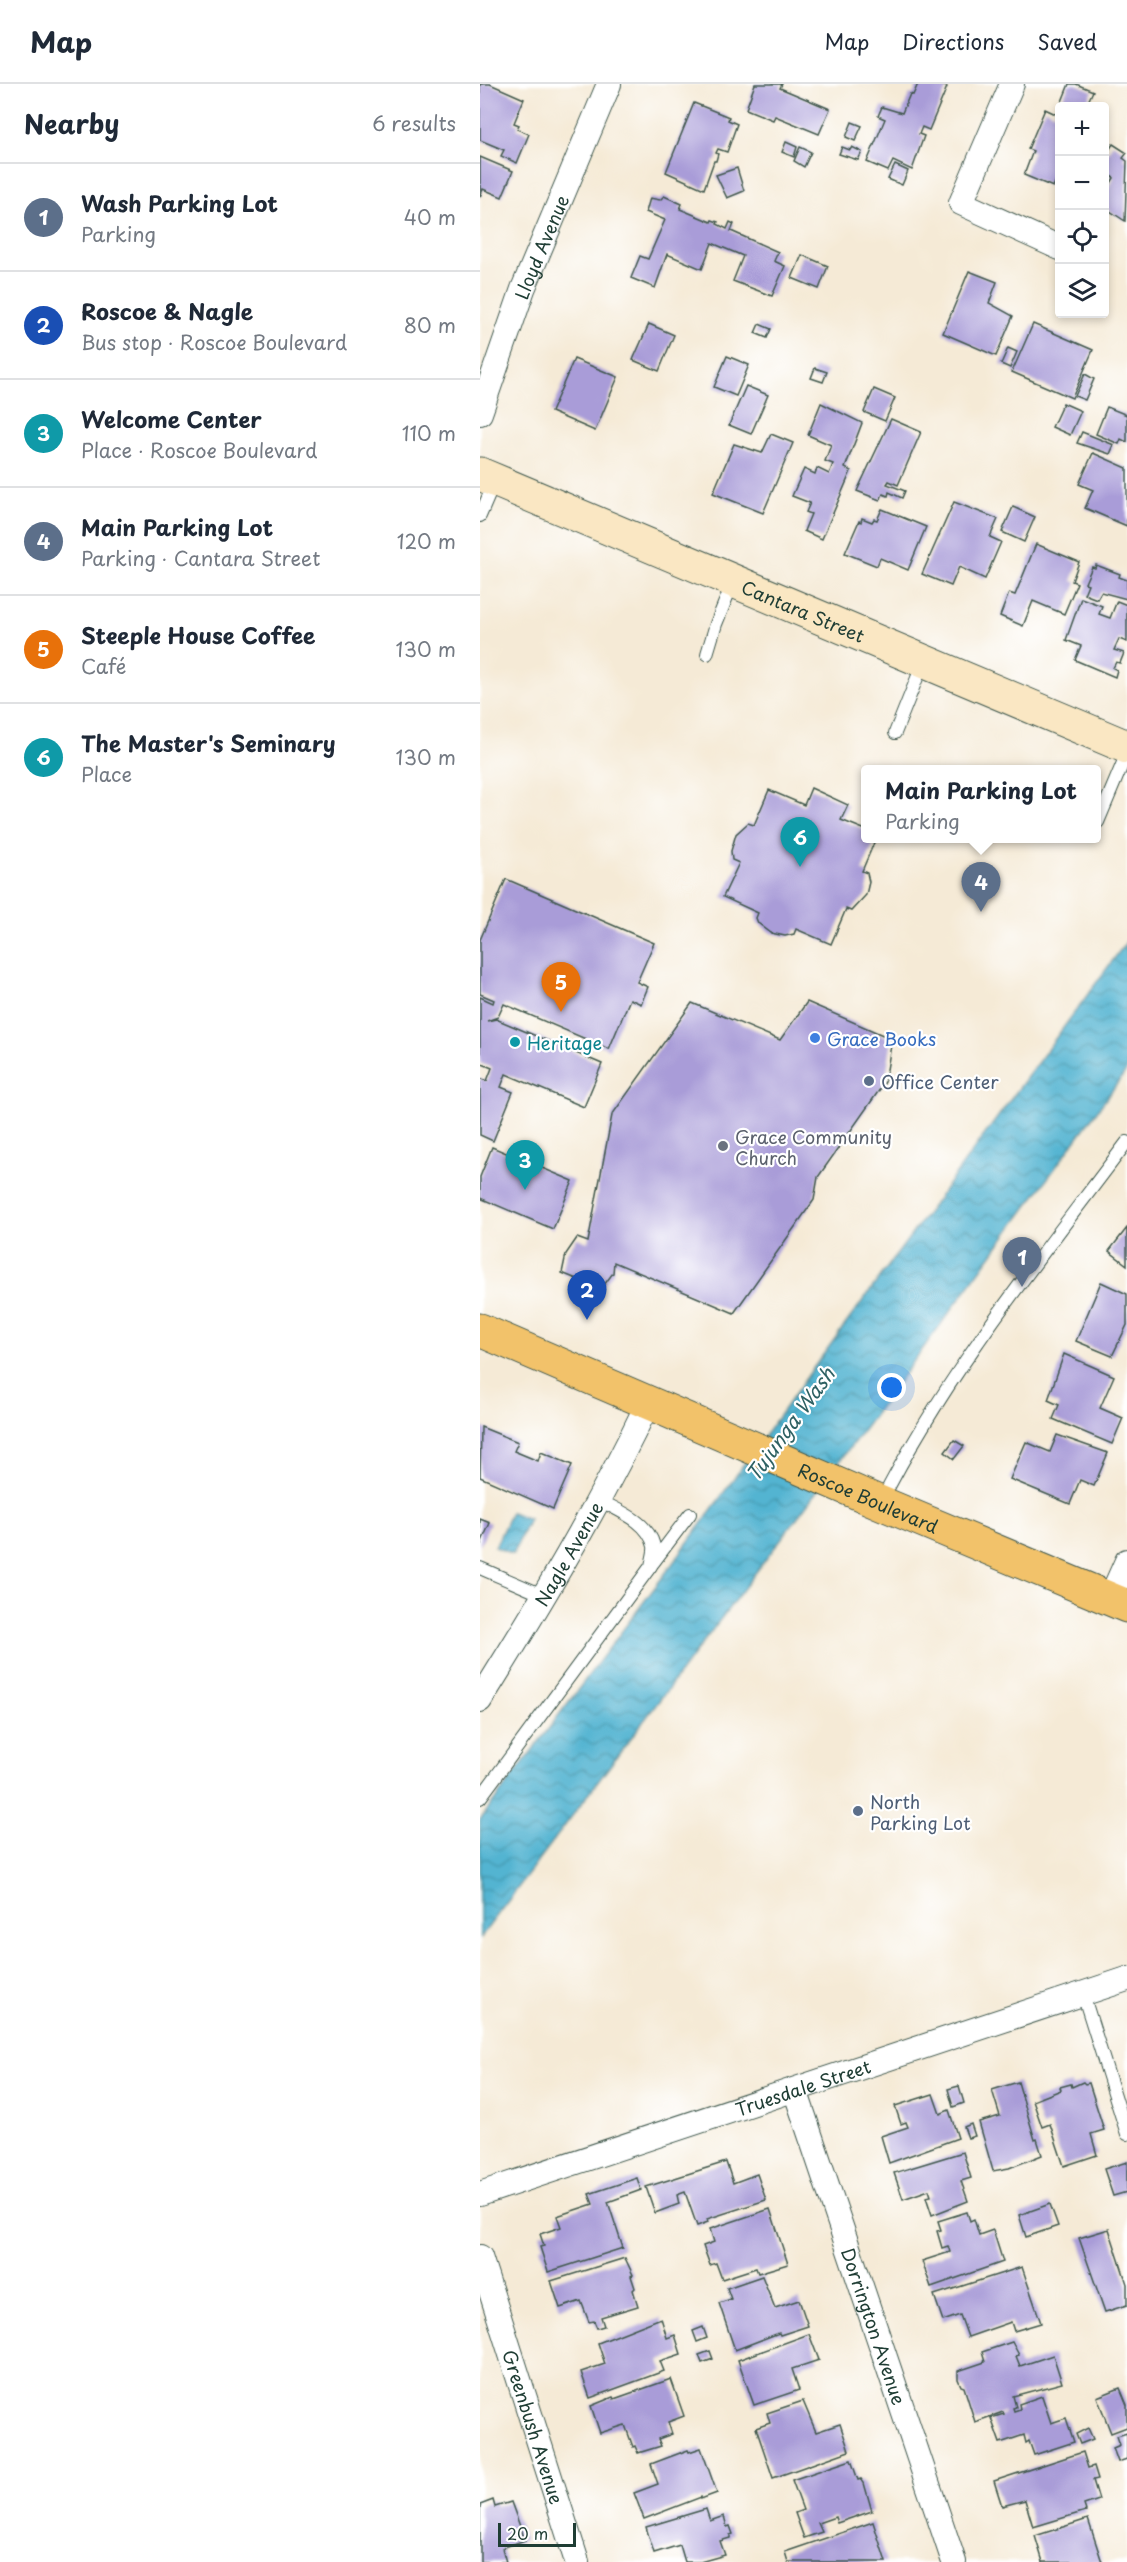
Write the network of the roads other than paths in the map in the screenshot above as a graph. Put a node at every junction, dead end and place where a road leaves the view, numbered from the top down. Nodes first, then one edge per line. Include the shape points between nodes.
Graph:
1 (609, 84) edge
2 (1011, 84) edge
3 (1055, 246) edge
4 (480, 413) edge
5 (488, 477) edge
6 (480, 516) edge
7 (733, 581) junction
8 (707, 654) dead end
9 (923, 662) junction
10 (895, 733) dead end
11 (1127, 747) edge
12 (1127, 753) edge
13 (1101, 815) edge
14 (1127, 1142) edge
15 (480, 1330) edge
16 (648, 1403) junction
17 (872, 1499) junction
18 (599, 1500) junction
19 (690, 1514) dead end
20 (1127, 1561) edge
21 (651, 1566) junction
22 (480, 1568) edge
23 (545, 1596) junction
24 (1119, 1602) edge
25 (480, 1700) edge
26 (480, 1798) edge
27 (1127, 1979) edge
28 (1083, 1994) junction
29 (795, 2090) junction
30 (1127, 2134) edge
31 (480, 2194) edge
32 (480, 2257) edge
33 (577, 2562) edge
34 (954, 2562) edge

1 - 4 street, Lloyd Avenue via 524,289
2 - 3 street via 961,203
5 - 6 lane
5 - 7 street, Cantara Street
7 - 8 lane
7 - 9 street, Cantara Street
9 - 10 lane
9 - 11 street, Cantara Street
12 - 13 lane
14 - 17 lane via 1002,1310
15 - 16 main road, Roscoe Boulevard
16 - 17 main road, Roscoe Boulevard
16 - 18 street, Nagle Avenue
17 - 24 main road, Roscoe Boulevard
18 - 21 lane via 648,1532 654,1548
18 - 23 street, Nagle Avenue
19 - 21 lane
20 - 24 street
21 - 26 lane
22 - 23 lane
23 - 25 street, Nagle Avenue
27 - 28 street, Truesdale Street
28 - 29 street, Truesdale Street
28 - 30 lane
29 - 31 street, Truesdale Street
29 - 34 street, Dorrington Avenue
32 - 33 street, Greenbush Avenue

